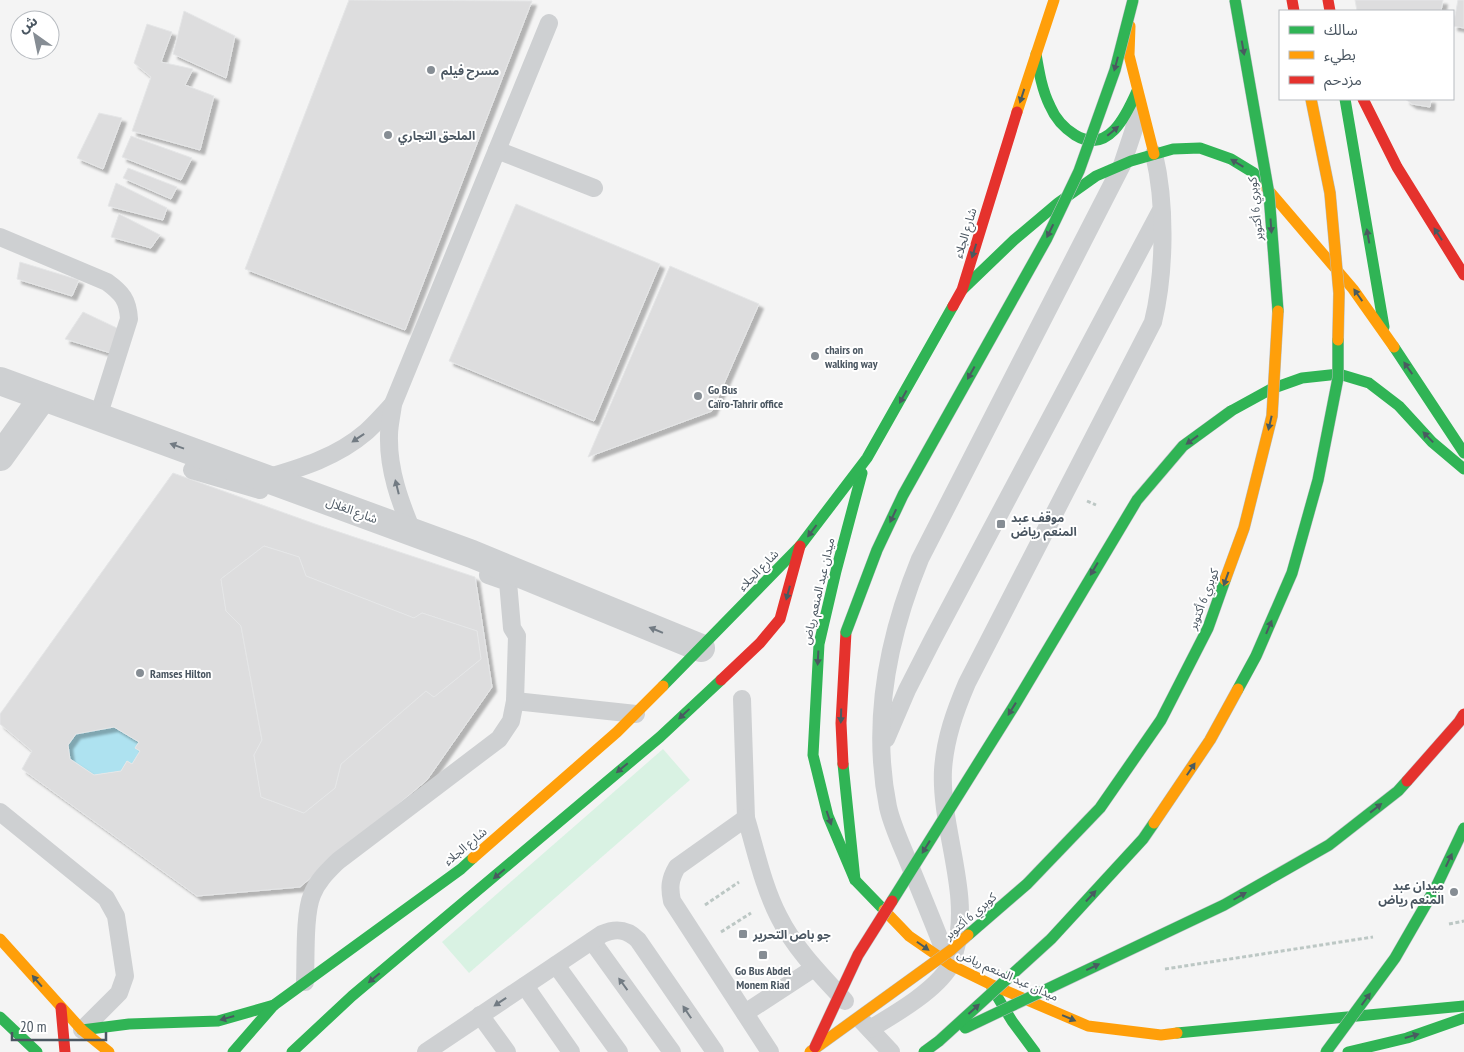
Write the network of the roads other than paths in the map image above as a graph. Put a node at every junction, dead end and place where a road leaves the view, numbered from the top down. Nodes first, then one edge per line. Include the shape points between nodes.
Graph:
1 (1054, 0) edge
2 (1131, 0) edge
3 (1235, 0) edge
4 (549, 24) dead end
5 (1036, 54) junction
6 (1138, 91) junction
7 (1311, 100) edge
8 (1345, 100) edge
9 (1363, 100) edge
10 (497, 150) junction
11 (1154, 154) junction
12 (1122, 165) junction
13 (594, 188) dead end
14 (1161, 209) junction
15 (0, 236) edge
16 (1464, 275) edge
17 (962, 290) junction
18 (1386, 336) junction
19 (0, 381) edge
20 (43, 397) junction
21 (394, 404) junction
22 (98, 417) junction
23 (1464, 452) edge
24 (203, 456) junction
25 (0, 457) edge
26 (867, 458) junction
27 (1464, 470) edge
28 (266, 478) junction
29 (414, 533) junction
30 (800, 546) junction
31 (511, 577) junction
32 (701, 648) junction
33 (742, 699) dead end
34 (515, 701) junction
35 (636, 714) junction
36 (1464, 714) edge
37 (882, 751) junction
38 (0, 812) edge
39 (746, 818) junction
40 (1464, 828) edge
41 (855, 880) junction
42 (0, 939) edge
43 (592, 941) junction
44 (556, 965) junction
45 (951, 965) junction
46 (814, 968) junction
47 (305, 982) junction
48 (990, 984) junction
49 (525, 986) junction
50 (274, 1005) junction
51 (1464, 1006) edge
52 (61, 1008) junction
53 (745, 1013) junction
54 (480, 1015) junction
55 (0, 1017) edge
56 (1464, 1018) edge
57 (870, 1029) junction
58 (82, 1030) junction
59 (939, 1041) junction
60 (450, 1045) edge
61 (812, 1051) edge
62 (37, 1052) edge
63 (65, 1052) edge
64 (109, 1052) edge
65 (233, 1052) edge
66 (292, 1052) edge
67 (426, 1052) edge
68 (507, 1052) edge
69 (571, 1052) edge
70 (619, 1052) edge
71 (672, 1052) edge
72 (715, 1052) edge
73 (770, 1052) edge
74 (891, 1052) edge
75 (924, 1052) edge
76 (1035, 1052) edge
77 (1326, 1052) edge
78 (1348, 1052) edge

1 - 5 main road, شارع الجلاء
2 - 6 main road via 1129,55
2 -> 41 main road, bridge via 1115,70 1079,172 1047,238 903,495 877,550 846,632 841,723
3 -> 61 main road, كوبري 6 أكتوبر, bridge via 1269,194 1278,318 1272,416 1244,528 1208,628 1161,720 1093,815 1027,884 951,950
4 - 10 lane
5 -> 6 main road via 1044,92 1053,113 1078,138 1093,142 1114,131 1124,121
5 -> 17 main road, شارع الجلاء
6 - 11 main road
6 - 12 lane via 1134,129
59 -> 7 main road, bridge via 1050,939 1144,839 1210,740 1256,656 1292,573 1318,480 1338,378 1339,293 1330,193
18 -> 8 main road
16 -> 9 main road via 1390,154
10 - 13 lane
10 - 21 lane
11 - 12 main road
11 - 14 lane via 1160,181
18 -> 11 main road via 1353,289 1254,173 1231,159 1200,148 1172,149
12 - 17 main road via 1096,176 1058,203
12 - 37 lane via 920,559 890,653
14 - 37 lane via 920,664
14 - 45 lane via 1161,273 1153,322 967,683 950,726 943,771 959,924
15 - 22 lane via 107,282 119,291 128,305 129,318
17 -> 26 main road, شارع الجلاء
23 -> 18 main road
19 - 20 street, شارع الغلال
20 - 22 street, شارع الغلال
20 - 25 street
21 -> 28 lane via 365,433 336,453
29 -> 21 lane via 400,502 392,468 389,435
24 -> 22 street, شارع الغلال
24 - 28 street, شارع الغلال
24 - 31 lane via 192,470 281,496
26 -> 30 main road, شارع الجلاء
26 -> 41 main road, ميدان عبد المنعم رياض via 819,644 813,755 828,816
27 -> 61 main road, bridge via 1399,406 1377,389 1369,383 1339,374 1302,378 1271,389 1231,411 1183,446 1137,500 1014,706 858,955
28 - 29 street, شارع الغلال
29 - 31 street, شارع الغلال
30 - 32 main road, شارع الجلاء
30 -> 66 main road via 780,619 760,643 660,736 352,996
32 -> 31 street, شارع الغلال
31 - 34 lane via 512,628 517,636
32 - 35 main road, شارع الجلاء
33 - 39 lane
34 - 35 lane
34 - 47 lane via 511,721 499,739 338,860 322,876 309,909
35 - 47 main road, شارع الجلاء via 461,869
59 -> 36 main road, bridge via 1224,905 1328,845 1398,791
37 - 45 lane via 888,809
38 - 58 lane via 106,898 116,916 125,976 119,993
39 - 46 lane via 771,900 790,936
39 - 53 lane via 677,868 671,878 670,890 672,901
77 -> 40 main road, bridge via 1395,958 1437,885
41 -> 45 main road, ميدان عبد المنعم رياض via 909,936
52 -> 42 main road
43 - 44 lane
71 -> 43 lane
72 -> 43 lane via 632,934 617,929
44 - 49 lane
44 - 70 lane
45 - 48 main road, ميدان عبد المنعم رياض
45 - 57 lane via 921,996
46 - 53 lane
46 - 57 lane
47 - 50 main road, شارع الجلاء
48 -> 51 main road, ميدان عبد المنعم رياض via 1088,1026 1161,1036
48 - 76 main road
49 -> 54 lane
49 - 69 lane
50 -> 58 main road, شارع الجلاء via 218,1021 129,1024
50 - 65 main road, شارع الجلاء
52 - 58 main road
52 - 63 main road
53 - 73 lane
54 - 60 lane
54 - 68 lane
55 - 62 main road
78 -> 56 main road
57 - 74 lane
58 - 64 main road
59 - 75 main road, bridge
60 - 67 lane

